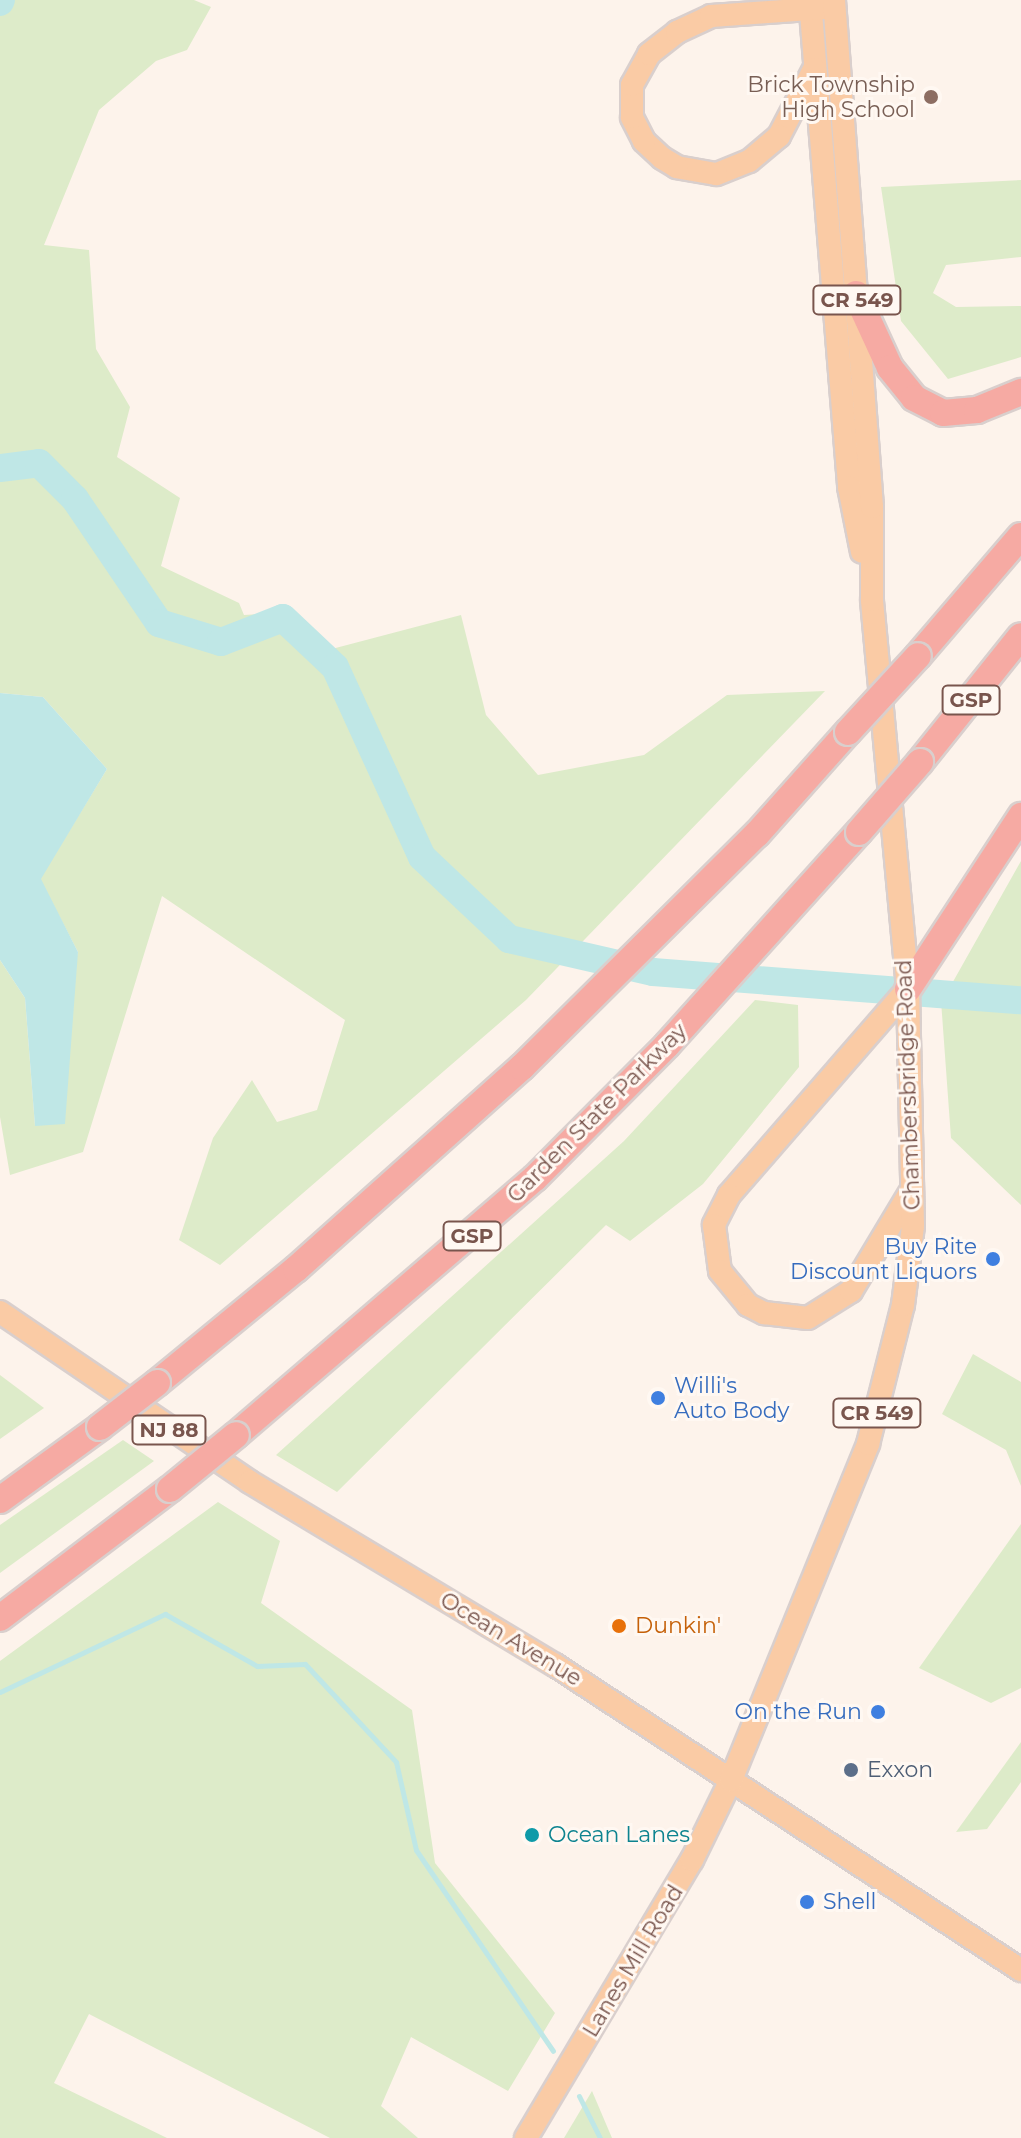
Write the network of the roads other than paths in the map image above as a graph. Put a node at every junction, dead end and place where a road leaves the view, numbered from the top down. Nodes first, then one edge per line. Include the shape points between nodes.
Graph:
1 (810, 4) edge
2 (835, 4) edge
3 (815, 68) junction
4 (856, 294) junction
5 (1021, 392) edge
6 (1021, 536) edge
7 (872, 600) junction
8 (1021, 636) edge
9 (1021, 816) edge
10 (912, 977) junction
11 (910, 1193) junction
12 (0, 1312) edge
13 (0, 1500) edge
14 (0, 1618) edge
15 (731, 1780) junction
16 (1021, 1970) edge
17 (526, 2138) edge

1 - 2 main road
1 - 3 main road, Chambersbridge Road / CR 549
1 - 3 main road via 711,16 677,32 649,54 632,85 632,117 644,141 662,158 677,167 716,174 749,161 779,136
2 - 4 main road, Chambersbridge Road / CR 549
3 - 7 main road, Chambersbridge Road / CR 549 via 849,487
4 - 5 highway via 890,368 914,398 943,413 977,410
4 - 7 main road, Chambersbridge Road / CR 549 via 872,507
6 - 13 highway, bridge via 848,732 579,1012 383,1193 157,1383
7 - 10 main road, Chambersbridge Road / CR 549
8 - 14 highway, Garden State Parkway / GSP, bridge via 920,762 757,947 535,1178 236,1435
9 - 10 highway
10 - 11 main road, Chambersbridge Road / CR 549
10 - 11 main road via 877,1026 729,1195 714,1225 720,1271 748,1305 764,1313 808,1318 851,1291
11 - 15 main road, Chambersbridge Road / CR 549 via 913,1226 903,1305 868,1444
12 - 15 main road, Ocean Avenue / NJ 88 via 250,1482 555,1665
15 - 16 main road, Ocean Avenue / NJ 88
15 - 17 main road, Lanes Mill Road / CR 549 via 692,1860

